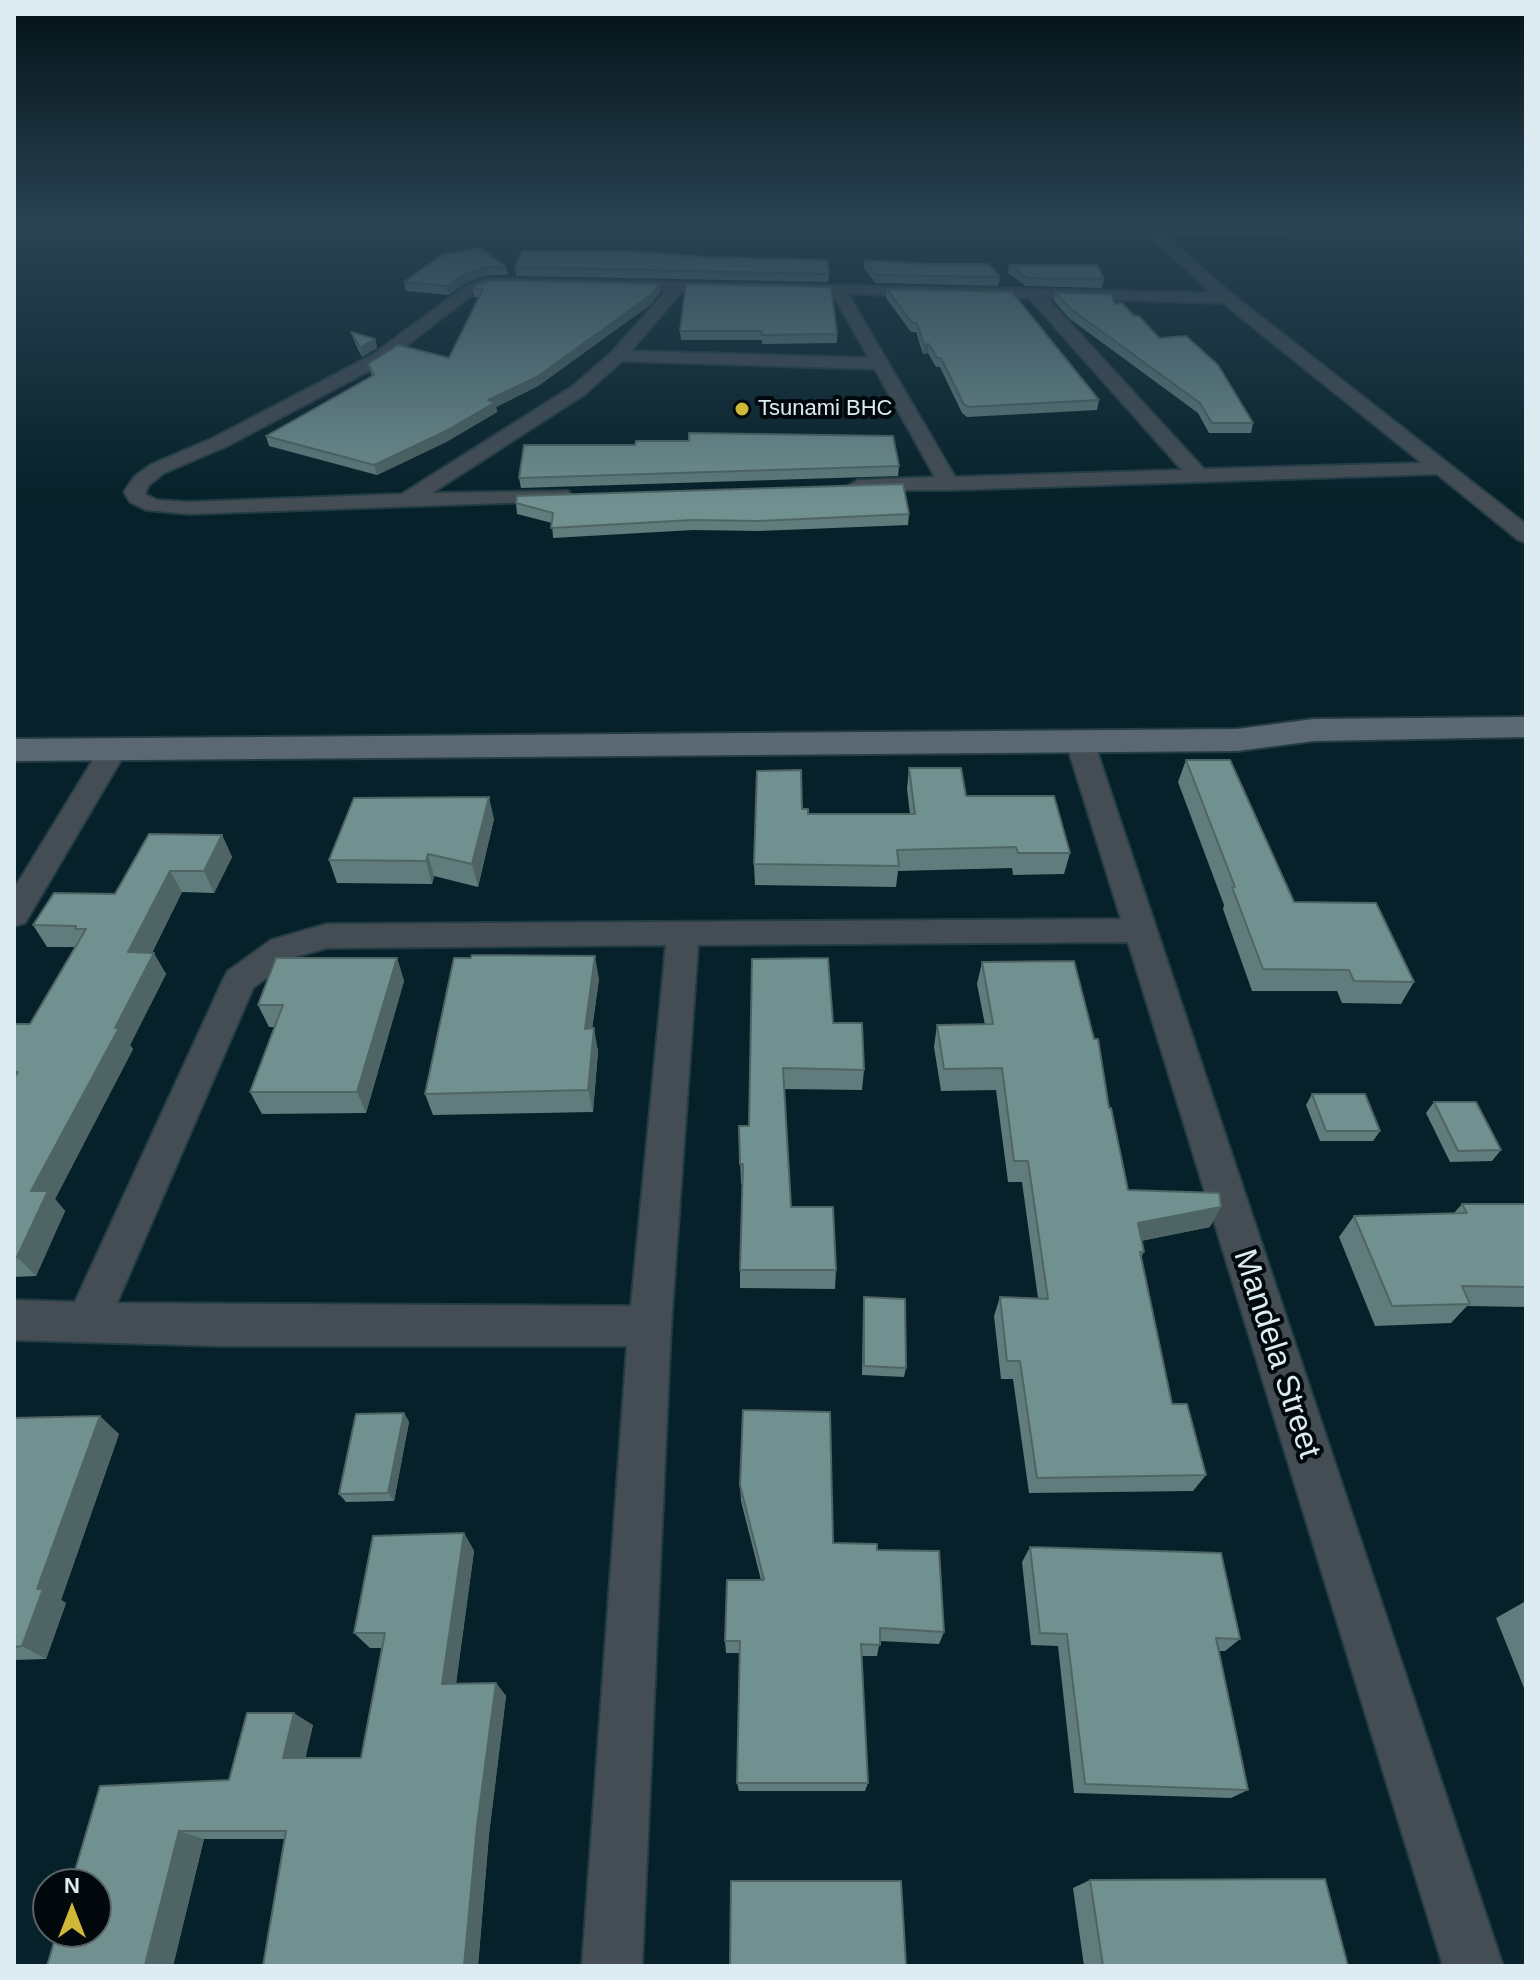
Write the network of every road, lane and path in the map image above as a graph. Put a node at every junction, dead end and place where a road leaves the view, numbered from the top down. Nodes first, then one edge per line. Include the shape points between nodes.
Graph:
1 (429, 320) edge
2 (649, 320) edge
3 (857, 320) edge
4 (1058, 320) edge
5 (1255, 320) edge
6 (618, 356) junction
7 (883, 364) junction
8 (1441, 468) junction
9 (1199, 476) junction
10 (949, 484) junction
11 (838, 487) edge
12 (583, 494) edge
13 (408, 500) junction
14 (1526, 535) edge
15 (1526, 727) edge
16 (1237, 740) junction
17 (1080, 742) junction
18 (1526, 749) edge
19 (14, 750) edge
20 (113, 750) junction
21 (14, 915) edge
22 (1139, 930) junction
23 (683, 934) junction
24 (14, 1320) edge
25 (88, 1321) junction
26 (650, 1326) junction
27 (612, 1966) edge
28 (1473, 1966) edge

1 - 13 street via 378,359 157,469 134,492 153,506 177,508
2 - 6 street
3 - 7 street
4 - 9 street
5 - 8 street
6 - 7 street
6 - 13 street via 564,401
7 - 10 street
8 - 9 street
8 - 14 street
9 - 10 street
10 - 11 street
12 - 13 street
15 - 16 main road via 1314,730
16 - 17 main road
16 - 18 main road via 1322,749
17 - 20 main road
17 - 22 street, Mandela Street
19 - 20 main road
20 - 21 street
22 - 23 street
22 - 28 street, Mandela Street
23 - 25 street via 327,936 266,957 240,980 232,996
23 - 26 street
24 - 25 street
25 - 26 street
26 - 27 street

